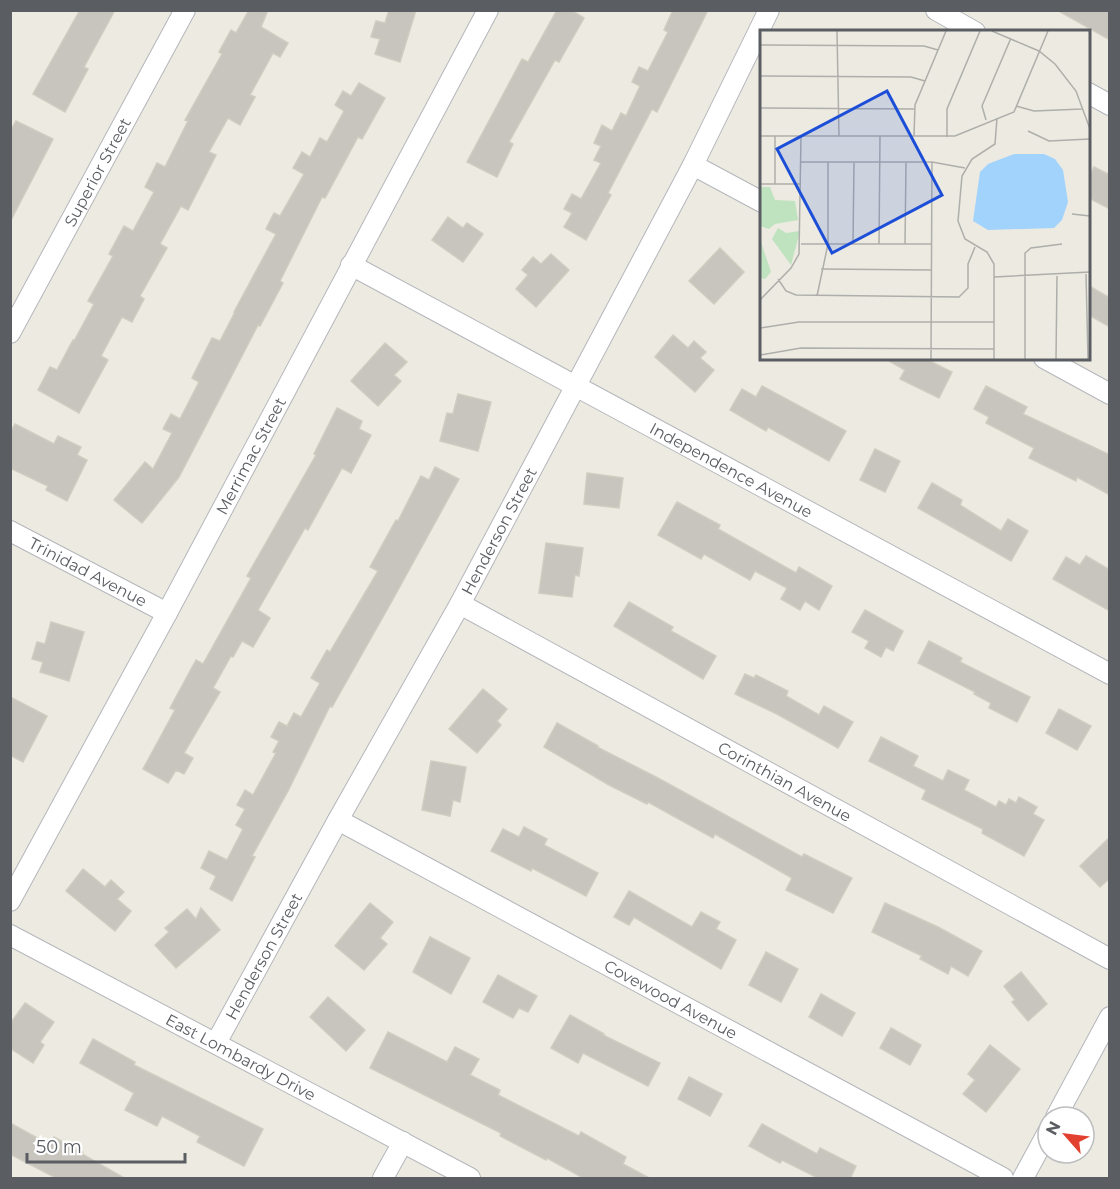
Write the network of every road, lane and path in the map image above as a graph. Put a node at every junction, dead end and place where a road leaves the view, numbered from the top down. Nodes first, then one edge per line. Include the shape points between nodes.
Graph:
1 (185, 10) edge
2 (488, 10) edge
3 (769, 10) edge
4 (936, 10) edge
5 (971, 30) edge
6 (1090, 94) edge
7 (1110, 105) edge
8 (693, 165) junction
9 (760, 201) edge
10 (351, 265) junction
11 (10, 333) edge
12 (1048, 360) edge
13 (575, 387) junction
14 (1110, 394) edge
15 (10, 531) edge
16 (460, 604) junction
17 (167, 614) junction
18 (1110, 674) edge
19 (338, 820) junction
20 (10, 901) edge
21 (10, 935) edge
22 (1110, 959) edge
23 (1110, 1017) edge
24 (216, 1043) junction
25 (1062, 1105) edge
26 (403, 1142) junction
27 (1036, 1155) edge
28 (383, 1179) edge
29 (470, 1179) edge
30 (1003, 1179) edge
31 (1023, 1179) edge

1 - 11 street, Superior Street
2 - 10 street, Merrimac Street
3 - 8 street, Henderson Street
4 - 5 street
6 - 7 street
8 - 9 street
8 - 13 street, Henderson Street
10 - 13 street, Independence Avenue
10 - 17 street, Merrimac Street
12 - 14 street
13 - 16 street, Henderson Street
13 - 18 street, Independence Avenue
15 - 17 street, Trinidad Avenue
16 - 19 street, Henderson Street
16 - 22 street, Corinthian Avenue
17 - 20 street, Merrimac Street
19 - 24 street, Henderson Street
19 - 30 street, Covewood Avenue
21 - 24 street, East Lombardy Drive
23 - 25 street
24 - 26 street, East Lombardy Drive
26 - 28 street
26 - 29 street, East Lombardy Drive
27 - 31 street

